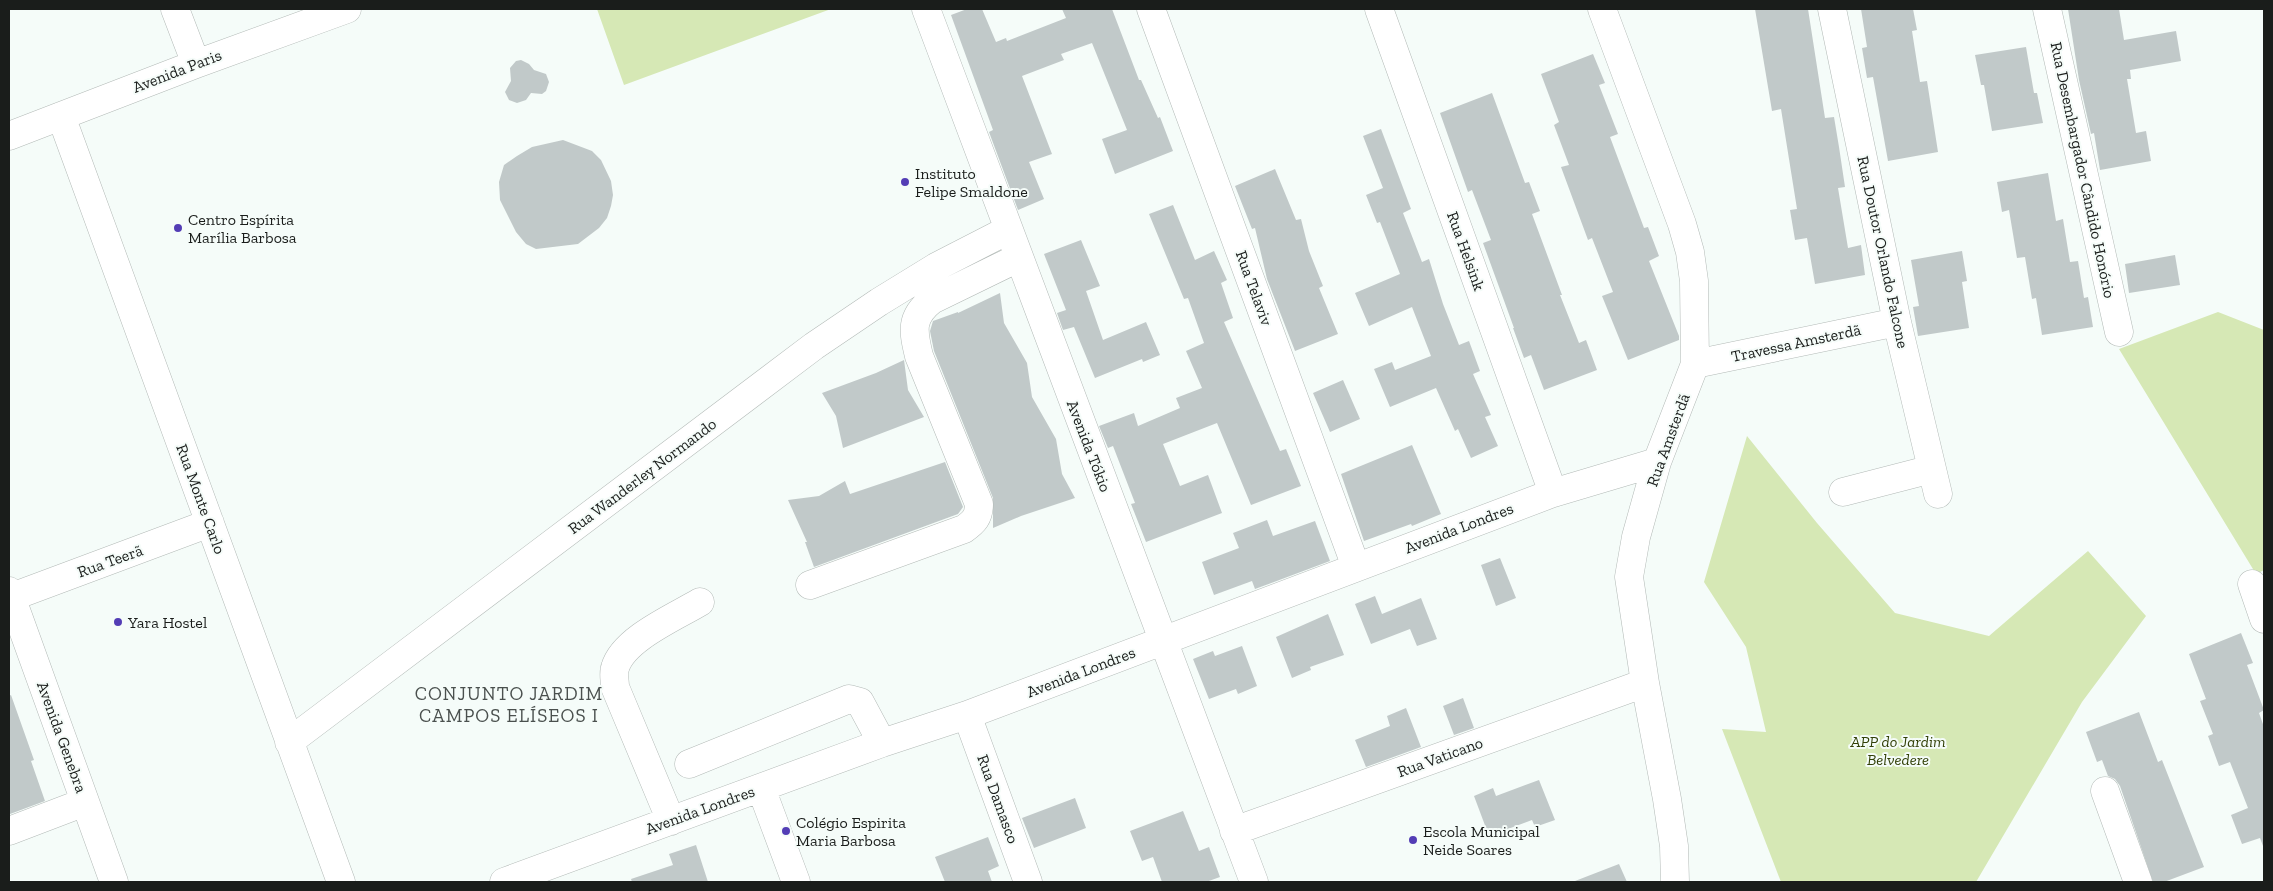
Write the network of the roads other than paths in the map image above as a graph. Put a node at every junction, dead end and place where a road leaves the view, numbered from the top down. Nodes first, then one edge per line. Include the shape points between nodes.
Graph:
1 (175, 9) edge
2 (347, 9) edge
3 (926, 9) edge
4 (1151, 9) edge
5 (1379, 9) edge
6 (1832, 9) edge
7 (2047, 9) edge
8 (1610, 11) edge
9 (196, 64) junction
10 (61, 116) junction
11 (9, 136) edge
12 (1008, 230) junction
13 (1018, 258) junction
14 (1897, 322) junction
15 (2118, 332) dead end
16 (1695, 364) junction
17 (1657, 462) junction
18 (1843, 492) dead end
19 (1554, 493) junction
20 (210, 524) junction
21 (1356, 567) junction
22 (2252, 584) dead end
23 (810, 585) dead end
24 (9, 596) edge
25 (700, 602) dead end
26 (2264, 619) edge
27 (1162, 641) junction
28 (1645, 683) junction
29 (967, 715) junction
30 (289, 742) junction
31 (882, 743) junction
32 (689, 764) dead end
33 (761, 788) junction
34 (2105, 791) dead end
35 (85, 802) junction
36 (671, 821) junction
37 (9, 831) edge
38 (1234, 831) junction
39 (114, 882) edge
40 (341, 882) edge
41 (504, 882) edge
42 (796, 882) edge
43 (1028, 882) edge
44 (1254, 882) edge
45 (1675, 882) edge
46 (2138, 882) edge

1 - 9 street
2 - 9 street, Avenida Paris
3 - 12 street, Avenida Tókio
4 - 21 street, Rua Telaviv
5 - 19 street, Rua Helsink
6 - 14 street, Rua Doutor Orlando Falcone
7 - 15 street, Rua Desembargador Cândido Honório
8 - 16 street, Rua Amsterdã via 1690,252 1694,280
9 - 10 street, Avenida Paris
10 - 11 street, Avenida Paris
10 - 20 street, Rua Monte Carlo
12 - 13 street, Avenida Tókio
12 - 30 street, Rua Wanderley Normando via 936,267 814,346
13 - 23 street via 932,300 915,320 919,356 979,504 974,522 964,529
13 - 27 street, Avenida Tókio
14 - 16 street, Travessa Amsterdã
14 - 18 street, Rua Doutor Orlando Falcone via 1935,482
16 - 17 street, Rua Amsterdã
17 - 19 street, Avenida Londres
17 - 28 street, Rua Amsterdã via 1636,537 1629,577
19 - 21 street, Avenida Londres
20 - 24 street, Rua Teerã
20 - 30 street, Rua Monte Carlo
21 - 27 street, Avenida Londres
22 - 26 street
24 - 35 street, Avenida Genebra
25 - 36 street via 639,638 623,652 614,669 616,687
27 - 29 street, Avenida Londres
27 - 38 street, Avenida Tókio
28 - 38 street, Rua Vaticano
28 - 45 street, Rua Amsterdã via 1670,818
29 - 31 street, Avenida Londres
29 - 43 street, Rua Damasco
30 - 40 street, Rua Monte Carlo
31 - 32 street via 860,702 850,700
31 - 33 street, Avenida Londres
33 - 36 street, Avenida Londres
33 - 42 street
34 - 46 street
35 - 37 street
35 - 39 street, Avenida Genebra
36 - 41 street, Avenida Londres
38 - 44 street, Avenida Tókio

